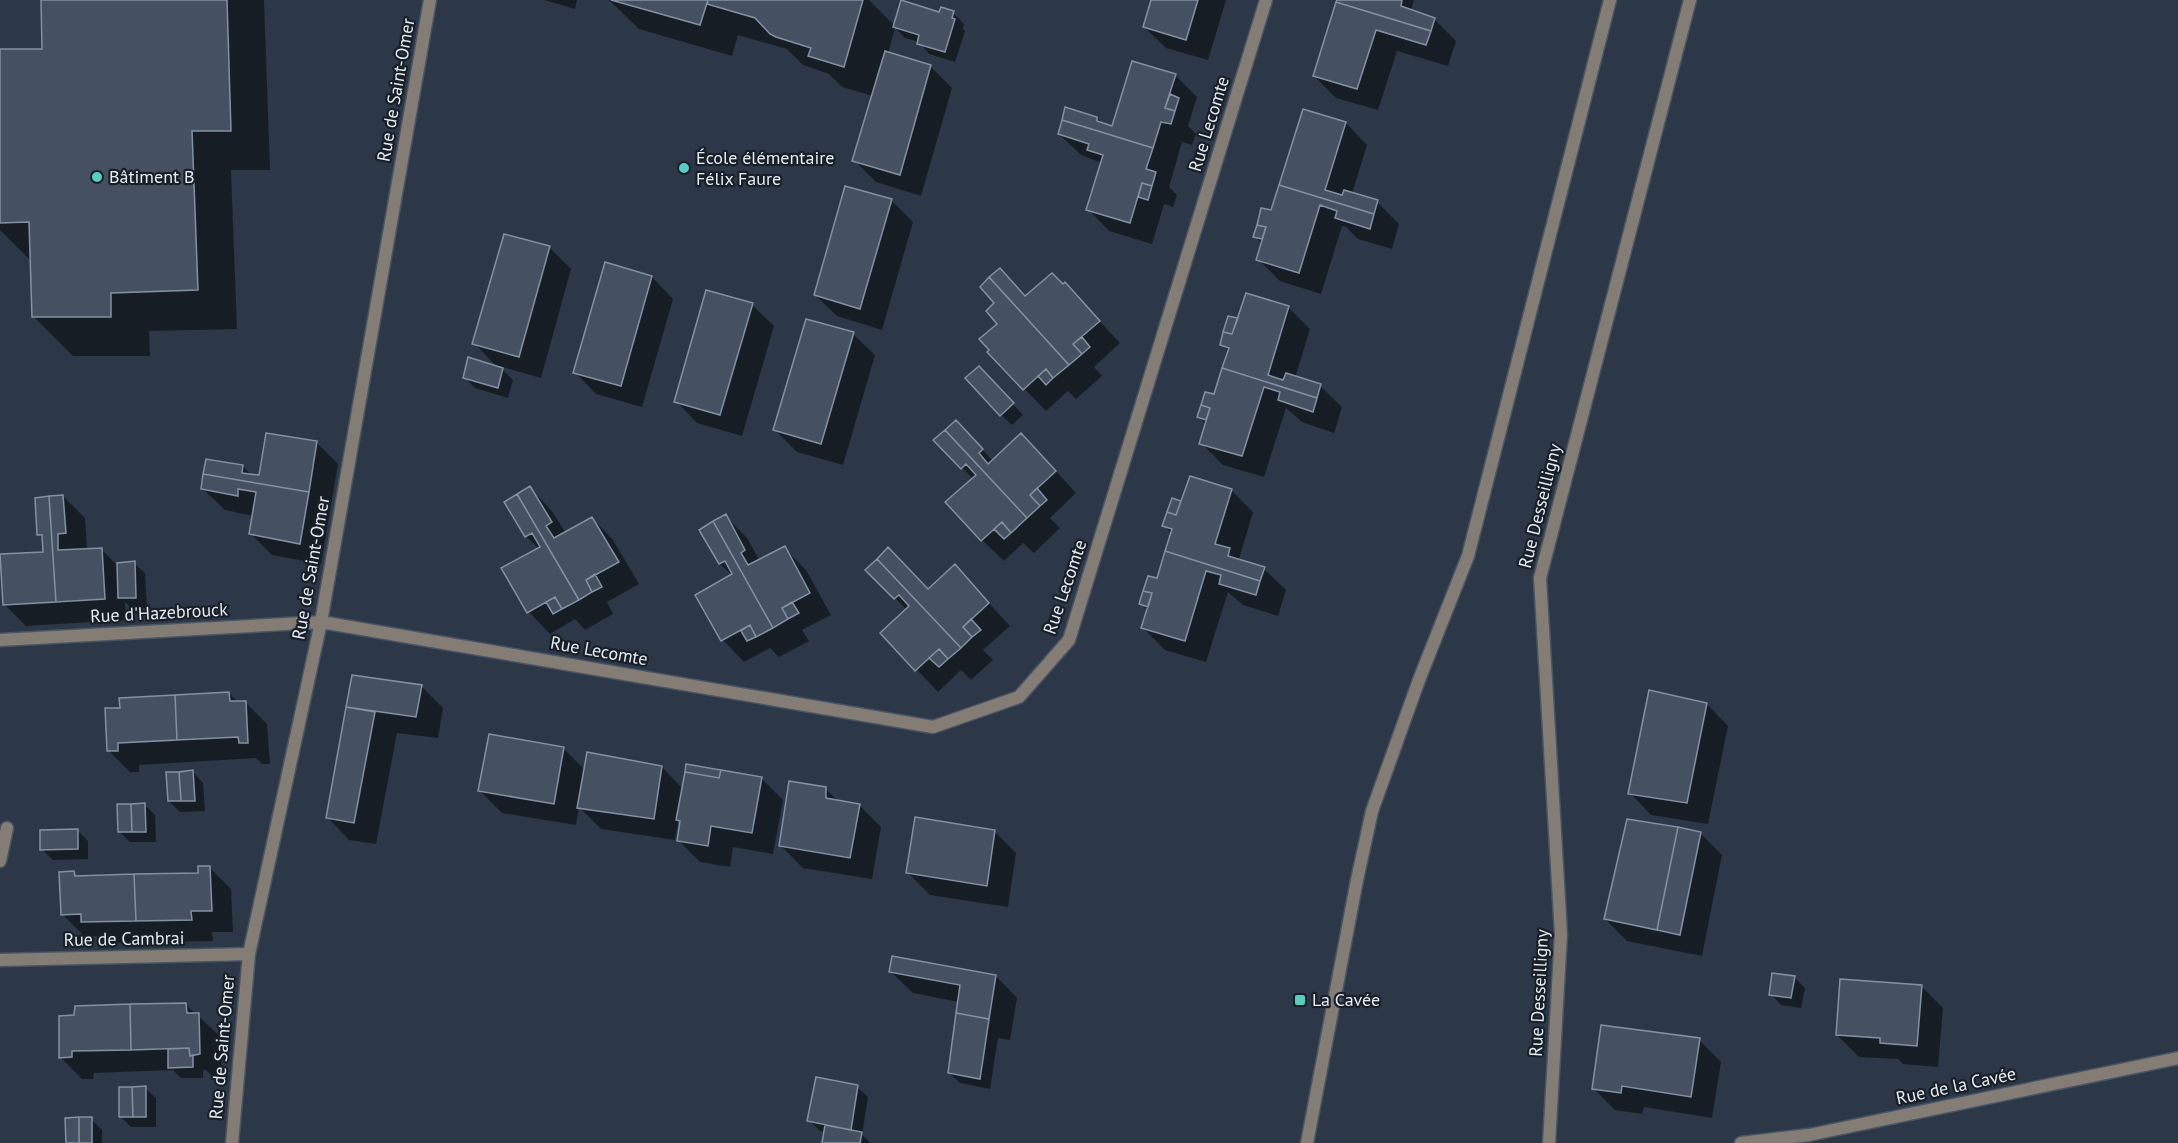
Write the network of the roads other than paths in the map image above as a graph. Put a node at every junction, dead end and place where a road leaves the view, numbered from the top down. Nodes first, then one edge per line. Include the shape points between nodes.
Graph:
1 (430, 0) edge
2 (1266, 0) edge
3 (1610, 0) edge
4 (1690, 0) edge
5 (321, 622) junction
6 (0, 640) edge
7 (7, 828) dead end
8 (0, 861) edge
9 (249, 954) junction
10 (0, 960) edge
11 (2178, 1058) edge
12 (231, 1143) edge
13 (1307, 1143) edge
14 (1549, 1143) edge
15 (1741, 1143) edge

1 - 5 street, Rue de Saint-Omer
2 - 5 street, Rue Lecomte via 1069,640 1019,697 933,727
3 - 13 street via 1468,556 1372,811
4 - 14 street, Rue Desseilligny via 1540,578 1561,934
5 - 6 street, Rue d'Hazebrouck
5 - 9 street, Rue de Saint-Omer
7 - 8 street
9 - 10 street, Rue de Cambrai
9 - 12 street, Rue de Saint-Omer
11 - 15 street, Rue de la Cavée via 1809,1135

